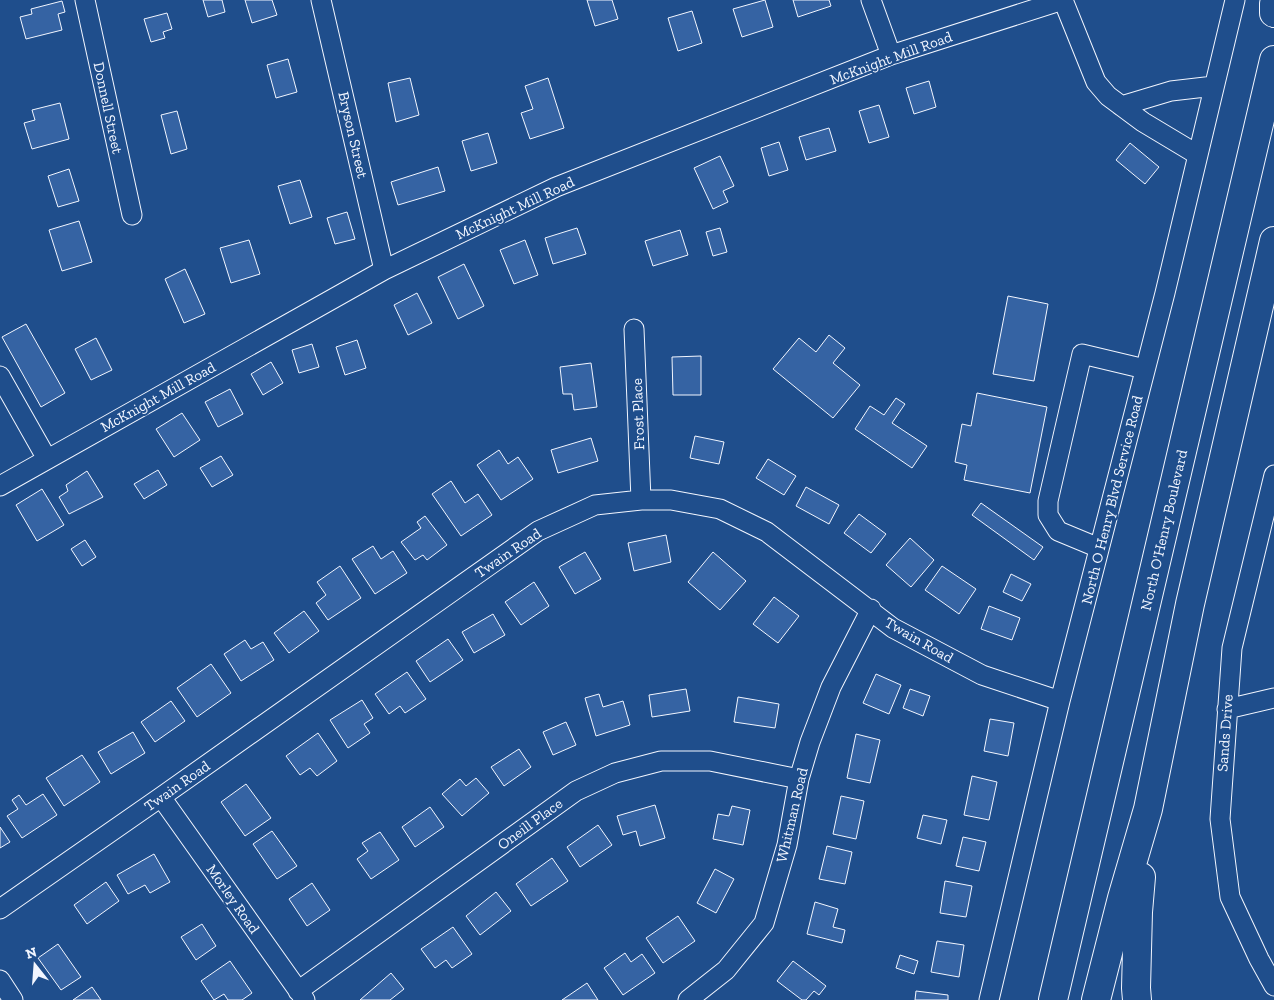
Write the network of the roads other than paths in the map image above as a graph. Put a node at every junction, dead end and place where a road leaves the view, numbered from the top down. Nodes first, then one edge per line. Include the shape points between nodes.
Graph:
1 (84, 0) edge
2 (321, 0) edge
3 (871, 0) edge
4 (1063, 0) edge
5 (1235, 0) edge
6 (1274, 4) edge
7 (1274, 13) edge
8 (891, 55) junction
9 (1274, 60) edge
10 (1214, 86) junction
11 (1121, 106) junction
12 (1198, 155) junction
13 (132, 215) dead end
14 (1274, 241) edge
15 (384, 270) junction
16 (634, 329) dead end
17 (1145, 369) junction
18 (0, 376) edge
19 (47, 459) junction
20 (1274, 475) edge
21 (0, 486) edge
22 (1271, 498) edge
23 (641, 500) junction
24 (1099, 548) junction
25 (871, 610) junction
26 (1274, 698) edge
27 (1060, 701) junction
28 (1227, 708) junction
29 (799, 779) junction
30 (161, 797) junction
31 (1148, 808) junction
32 (0, 908) edge
33 (0, 980) edge
34 (1274, 986) edge
35 (302, 995) edge
36 (13, 1000) edge
37 (688, 1000) edge
38 (989, 1000) edge
39 (1053, 1000) edge
40 (1096, 1000) edge
41 (1138, 1000) edge

1 - 13 street, Donnell Street
2 - 15 street, Bryson Street
3 - 8 street
4 - 8 street, McKnight Mill Road
4 - 11 street via 1096,82
5 - 10 street, North O Henry Blvd Service Road
6 - 7 highway
8 - 15 street, McKnight Mill Road via 556,187
9 - 39 highway, North O'Henry Boulevard
10 - 11 street via 1172,91
10 - 12 street, North O Henry Blvd Service Road
11 - 12 street
12 - 17 street, North O Henry Blvd Service Road
14 - 31 highway via 1190,604
15 - 19 street, McKnight Mill Road
16 - 23 street, Frost Place
17 - 24 street, North O Henry Blvd Service Road
17 - 24 street via 1082,354 1048,501 1048,515 1058,531
18 - 19 street
19 - 21 street, McKnight Mill Road
20 - 22 street, Sands Drive
22 - 28 street, Sands Drive via 1232,648
23 - 25 street, Twain Road via 671,500 720,509 767,532
23 - 30 street, Twain Road via 596,505 538,531
24 - 27 street, North O Henry Blvd Service Road
25 - 27 street, Twain Road via 893,628 982,675
25 - 29 street, Whitman Road via 831,687
26 - 28 street
27 - 38 street, North O Henry Blvd Service Road
28 - 34 street, Sands Drive via 1220,819 1230,897
29 - 35 street, Oneill Place via 710,761 661,762 615,773 576,790
29 - 37 street, Whitman Road via 787,845 764,923 726,970
30 - 32 street, Twain Road
30 - 35 street, Morley Road
31 - 40 highway
31 - 41 highway via 1138,912
33 - 36 street

